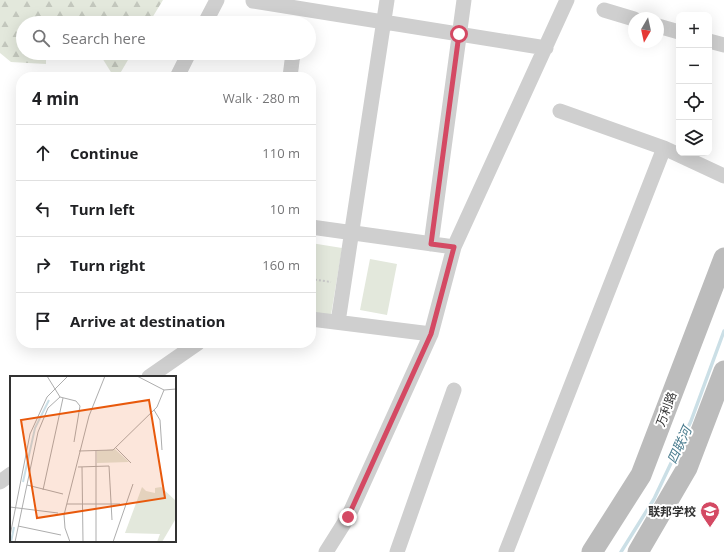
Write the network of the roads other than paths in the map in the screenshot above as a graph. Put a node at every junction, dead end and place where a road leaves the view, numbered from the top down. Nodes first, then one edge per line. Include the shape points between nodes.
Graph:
1 (217, 0) edge
2 (387, 0) edge
3 (464, 0) edge
4 (567, 0) edge
5 (253, 2) dead end
6 (604, 10) dead end
7 (299, 11) edge
8 (209, 16) edge
9 (628, 17) edge
10 (384, 22) junction
11 (664, 28) edge
12 (676, 31) edge
13 (459, 34) junction
14 (712, 42) edge
15 (724, 45) edge
16 (546, 48) junction
17 (185, 60) edge
18 (292, 60) edge
19 (179, 72) edge
20 (291, 72) edge
21 (560, 111) dead end
22 (664, 148) junction
23 (724, 176) edge
24 (316, 228) edge
25 (352, 233) junction
26 (431, 244) junction
27 (454, 247) junction
28 (724, 258) edge
29 (316, 320) edge
30 (338, 322) junction
31 (431, 334) junction
32 (191, 348) edge
33 (724, 371) edge
34 (150, 376) edge
35 (454, 390) dead end
36 (10, 475) edge
37 (0, 482) edge
38 (326, 552) edge
39 (397, 552) edge
40 (506, 552) edge
41 (592, 552) edge
42 (638, 552) edge

1 - 8 street
2 - 10 street
3 - 13 street
4 - 16 street
5 - 7 street
6 - 9 street
7 - 10 street
10 - 13 street
10 - 25 street
11 - 12 street
13 - 16 street
13 - 26 street
14 - 15 street
16 - 27 street
17 - 19 street
18 - 20 street
21 - 22 street
22 - 23 street
22 - 40 street
24 - 25 street
25 - 26 street
25 - 30 street
26 - 27 street
27 - 31 street
28 - 41 street, 万利路 via 641,475
29 - 30 street
30 - 31 street
31 - 38 street via 348,517
32 - 34 street
33 - 42 street via 687,468
35 - 39 street
36 - 37 street

